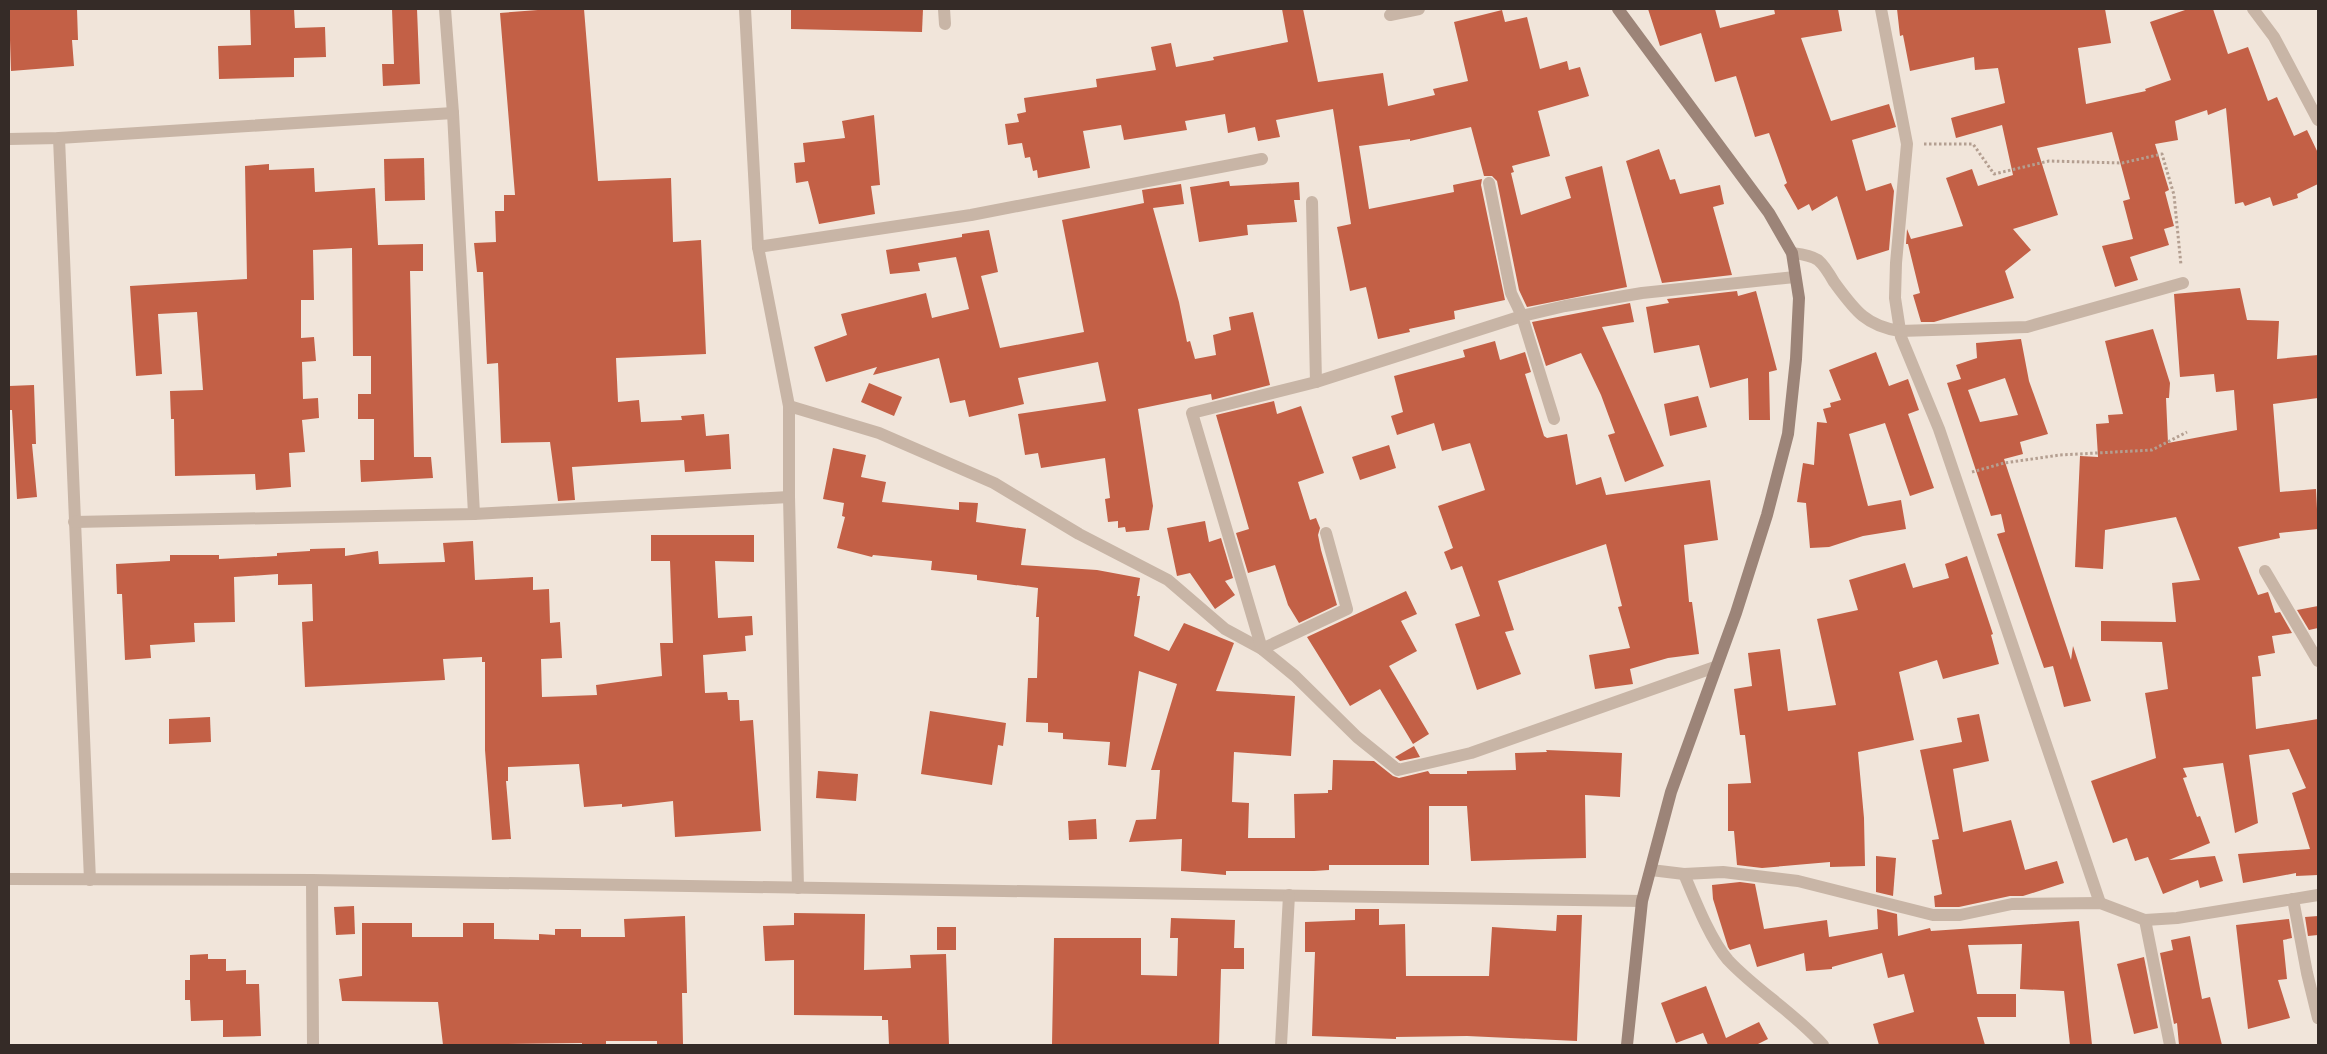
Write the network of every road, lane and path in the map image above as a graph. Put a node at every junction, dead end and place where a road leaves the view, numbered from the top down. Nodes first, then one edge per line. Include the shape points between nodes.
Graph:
1 (445, 9) edge
2 (744, 9) edge
3 (944, 9) edge
4 (1419, 9) edge
5 (1618, 9) edge
6 (1882, 9) edge
7 (2253, 9) edge
8 (1390, 15) dead end
9 (945, 24) dead end
10 (453, 113) junction
11 (2318, 120) edge
12 (59, 138) junction
13 (9, 139) edge
14 (1907, 144) junction
15 (1262, 158) dead end
16 (1489, 183) dead end
17 (1312, 202) dead end
18 (758, 247) junction
19 (1792, 253) junction
20 (1796, 277) junction
21 (2183, 283) joint
22 (1522, 316) junction
23 (1900, 331) junction
24 (1316, 382) junction
25 (789, 406) junction
26 (1554, 419) dead end
27 (2187, 432) dead end
28 (1955, 476) junction
29 (789, 497) junction
30 (474, 514) junction
31 (74, 522) junction
32 (1326, 532) dead end
33 (2265, 571) dead end
34 (1262, 649) junction
35 (2318, 661) edge
36 (1715, 667) junction
37 (1651, 870) junction
38 (1684, 874) junction
39 (9, 879) edge
40 (90, 880) junction
41 (312, 880) junction
42 (798, 888) junction
43 (1289, 895) junction
44 (2318, 895) edge
45 (2293, 899) junction
46 (1642, 901) junction
47 (2100, 903) junction
48 (2145, 920) junction
49 (2318, 1018) edge
50 (313, 1045) edge
51 (1281, 1045) edge
52 (1626, 1045) edge
53 (1822, 1045) edge
54 (2170, 1045) edge

1 - 10 street
2 - 18 street
3 - 9 street
4 - 8 street
5 - 19 street via 1731,159
6 - 14 street
7 - 11 street via 2274,38
10 - 12 street
10 - 30 street
12 - 13 street
12 - 31 street
14 - 21 path via 1973,144 1994,174 2049,161 2122,163 2162,154 2174,195
14 - 23 street via 1896,263
15 - 18 street via 971,214
16 - 22 street via 1511,292
17 - 24 street
18 - 25 street
19 - 20 street
19 - 23 street via 1818,260 1850,305 1865,319 1882,328
20 - 22 street via 1642,293
20 - 36 street via 1796,360 1788,434 1764,524
21 - 23 street via 2027,327
22 - 24 street
22 - 26 street
23 - 28 street
24 - 34 street via 1192,413
25 - 29 street
25 - 34 street via 878,433 994,483 1080,534 1168,580 1225,628
27 - 28 path via 2152,450 2060,455 2004,463
28 - 47 street
29 - 30 street
29 - 42 street
30 - 31 street
31 - 40 street
32 - 34 street via 1347,609
33 - 35 street
34 - 36 street via 1295,676 1357,737 1398,770 1470,753
36 - 37 street via 1671,792
37 - 38 street
37 - 46 street
38 - 47 street via 1723,872 1798,881 1934,915 1960,915 2012,904
38 - 53 street via 1727,959 1770,999 1806,1026
39 - 40 street
40 - 41 street
41 - 42 street
41 - 50 street
42 - 43 street
43 - 46 street
43 - 51 street
44 - 45 street
45 - 48 street via 2178,918
45 - 49 street
46 - 52 street
47 - 48 street
48 - 54 street

